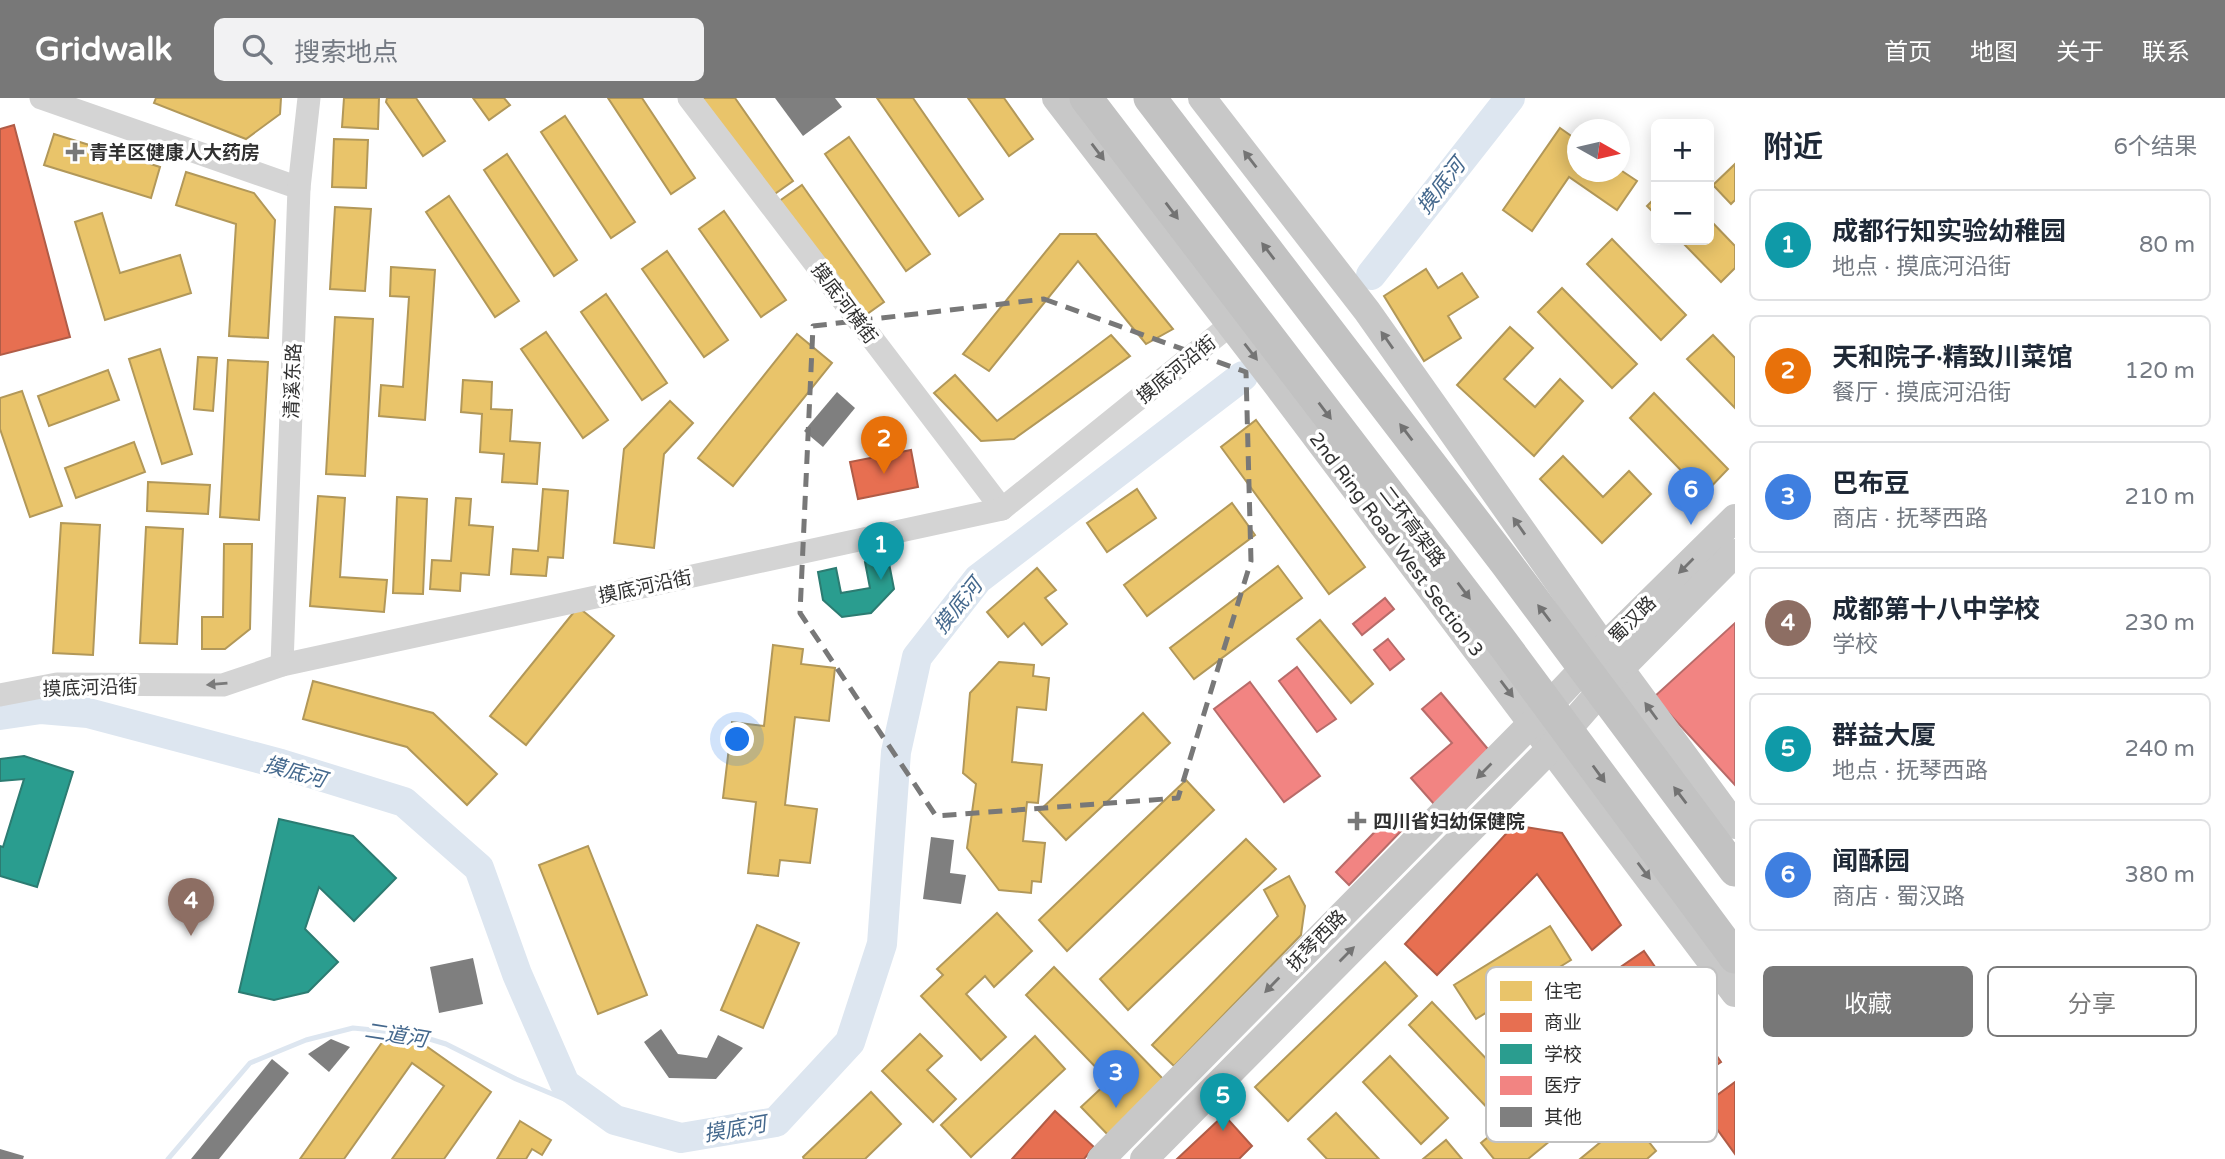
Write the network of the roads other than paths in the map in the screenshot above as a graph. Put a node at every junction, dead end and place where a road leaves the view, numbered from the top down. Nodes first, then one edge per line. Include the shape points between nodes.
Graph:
1 (41, 98) edge
2 (309, 98) edge
3 (689, 98) edge
4 (1056, 98) edge
5 (1086, 98) edge
6 (1150, 98) edge
7 (1202, 98) edge
8 (299, 188) junction
9 (1230, 325) junction
10 (1002, 509) junction
11 (1735, 518) edge
12 (1735, 553) edge
13 (1612, 658) junction
14 (282, 665) junction
15 (0, 695) edge
16 (1532, 723) junction
17 (1551, 748) junction
18 (1735, 825) edge
19 (1735, 870) edge
20 (1735, 957) edge
21 (1715, 967) edge
22 (1717, 969) edge
23 (1735, 993) edge
24 (1101, 1159) edge
25 (1144, 1159) edge

1 - 8 street
2 - 8 street, 清溪东路
3 - 10 street, 摸底河横街
4 -> 9 main road, 2nd Ring Road West Section 3
5 -> 20 highway, 二环高架路, bridge via 1498,637
19 -> 6 highway, bridge
13 -> 7 main road via 1367,311
8 - 14 street, 清溪东路
9 - 10 street, 摸底河沿街
9 -> 16 main road, 2nd Ring Road West Section 3
10 - 14 street, 摸底河沿街
11 -> 13 main road, 蜀汉路
12 - 13 main road, 蜀汉路
13 - 16 main road, 蜀汉路
13 - 17 main road, 蜀汉路
18 -> 13 main road
14 -> 15 street, 摸底河沿街 via 223,685 57,684
16 - 17 main road, 2nd Ring Road West Section 3
16 -> 24 main road, 抚琴西路
17 -> 21 main road, 2nd Ring Road West Section 3
25 -> 17 main road, 抚琴西路
22 -> 23 main road, 2nd Ring Road West Section 3

